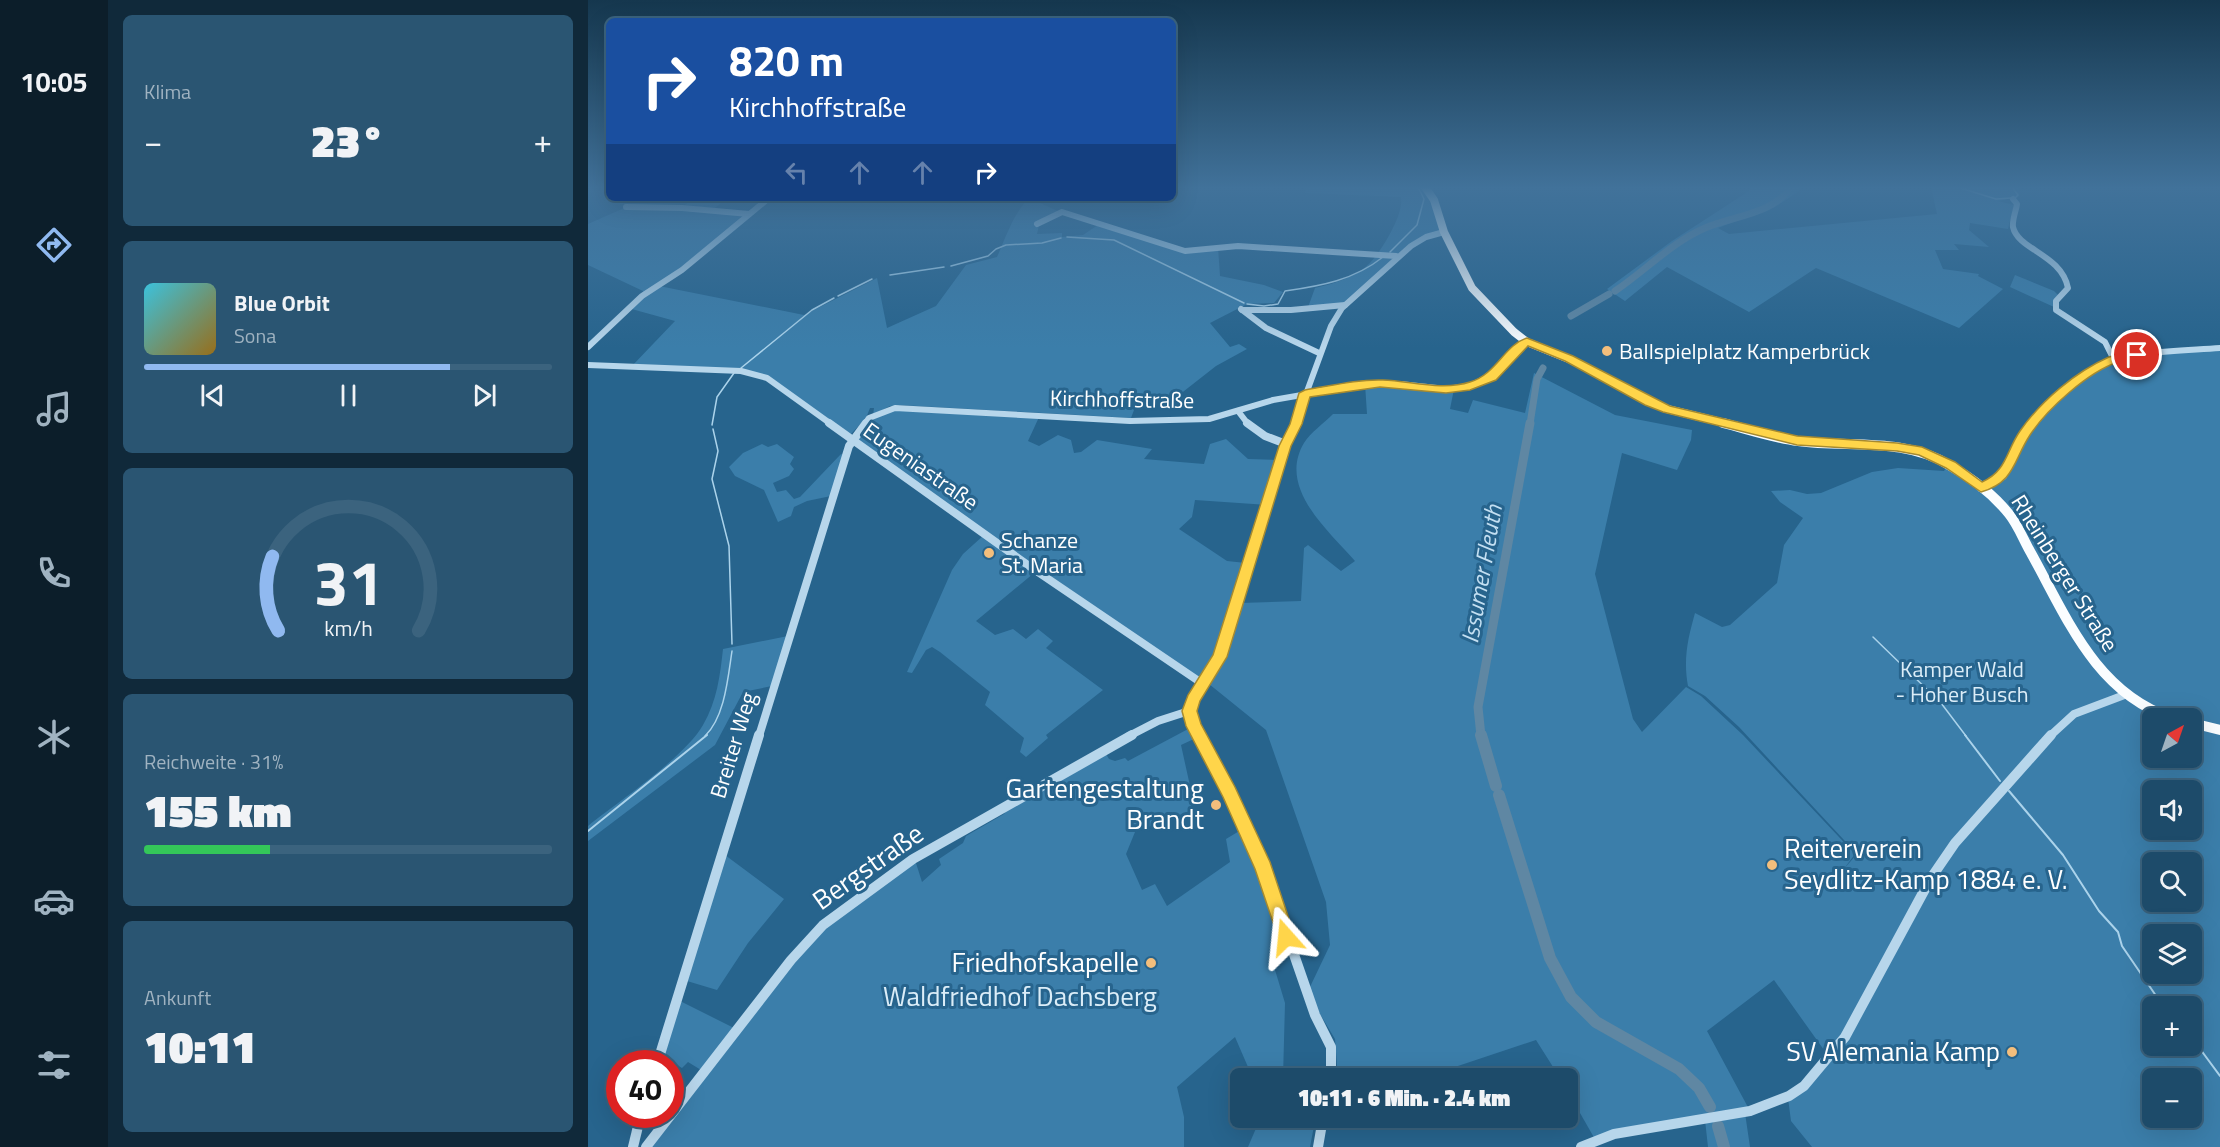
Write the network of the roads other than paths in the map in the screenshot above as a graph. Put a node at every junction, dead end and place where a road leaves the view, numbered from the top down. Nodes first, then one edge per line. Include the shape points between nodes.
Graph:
1 (717, 241) edge
2 (1152, 241) edge
3 (1418, 241) edge
4 (1448, 241) edge
5 (2025, 241) edge
6 (1396, 256) junction
7 (1345, 305) junction
8 (1527, 342) junction
9 (588, 347) edge
10 (2220, 348) edge
11 (1320, 353) junction
12 (2114, 360) junction
13 (588, 365) edge
14 (1305, 393) junction
15 (1238, 411) junction
16 (852, 439) junction
17 (1286, 444) junction
18 (1981, 488) junction
19 (1203, 684) junction
20 (2127, 694) junction
21 (2147, 708) edge
22 (1189, 711) junction
23 (2202, 726) edge
24 (2220, 730) edge
25 (661, 1050) edge
26 (1331, 1068) edge
27 (638, 1128) edge
28 (1321, 1128) edge
29 (633, 1147) edge
30 (646, 1147) edge
31 (1318, 1147) edge
32 (1581, 1147) edge

1 - 9 street via 642,296
2 - 6 street via 1185,251 1238,246
3 - 6 street
4 - 8 main road via 1472,288
5 - 12 street via 2045,255 2067,281 2068,288 2056,301 2056,310 2105,342
6 - 7 street
7 - 11 street via 1337,313
7 - 11 street via 1241,309 1266,328
8 - 14 street, Kirchhoffstraße via 1492,377 1470,386 1446,389 1380,384
8 - 18 main road, Rheinberger Straße via 1569,358 1667,409 1797,441 1922,451 1950,465
10 - 12 street
11 - 14 street
12 - 18 street via 2090,371 2055,400 2024,435 2005,473
13 - 16 street, Eugeniastraße via 759,375 792,394
14 - 15 street, Kirchhoffstraße
14 - 17 street
15 - 16 street, Kirchhoffstraße via 1185,421 1130,421 895,408 869,418
15 - 17 street via 1261,433
16 - 19 street, Eugeniastraße via 1060,588
16 - 25 street, Breiter Weg
17 - 19 street via 1220,657
18 - 20 main road, Rheinberger Straße via 2009,514 2089,657
19 - 22 street
20 - 21 main road, Rheinberger Straße
20 - 32 street via 2074,714 1955,843 1931,878 1845,1037 1804,1086 1750,1112 1614,1134
22 - 26 street via 1264,868 1315,1015 1331,1047
22 - 30 street, Bergstraße via 1158,721 1108,747 907,862 823,925 791,960
23 - 24 main road
27 - 29 street
28 - 31 street

